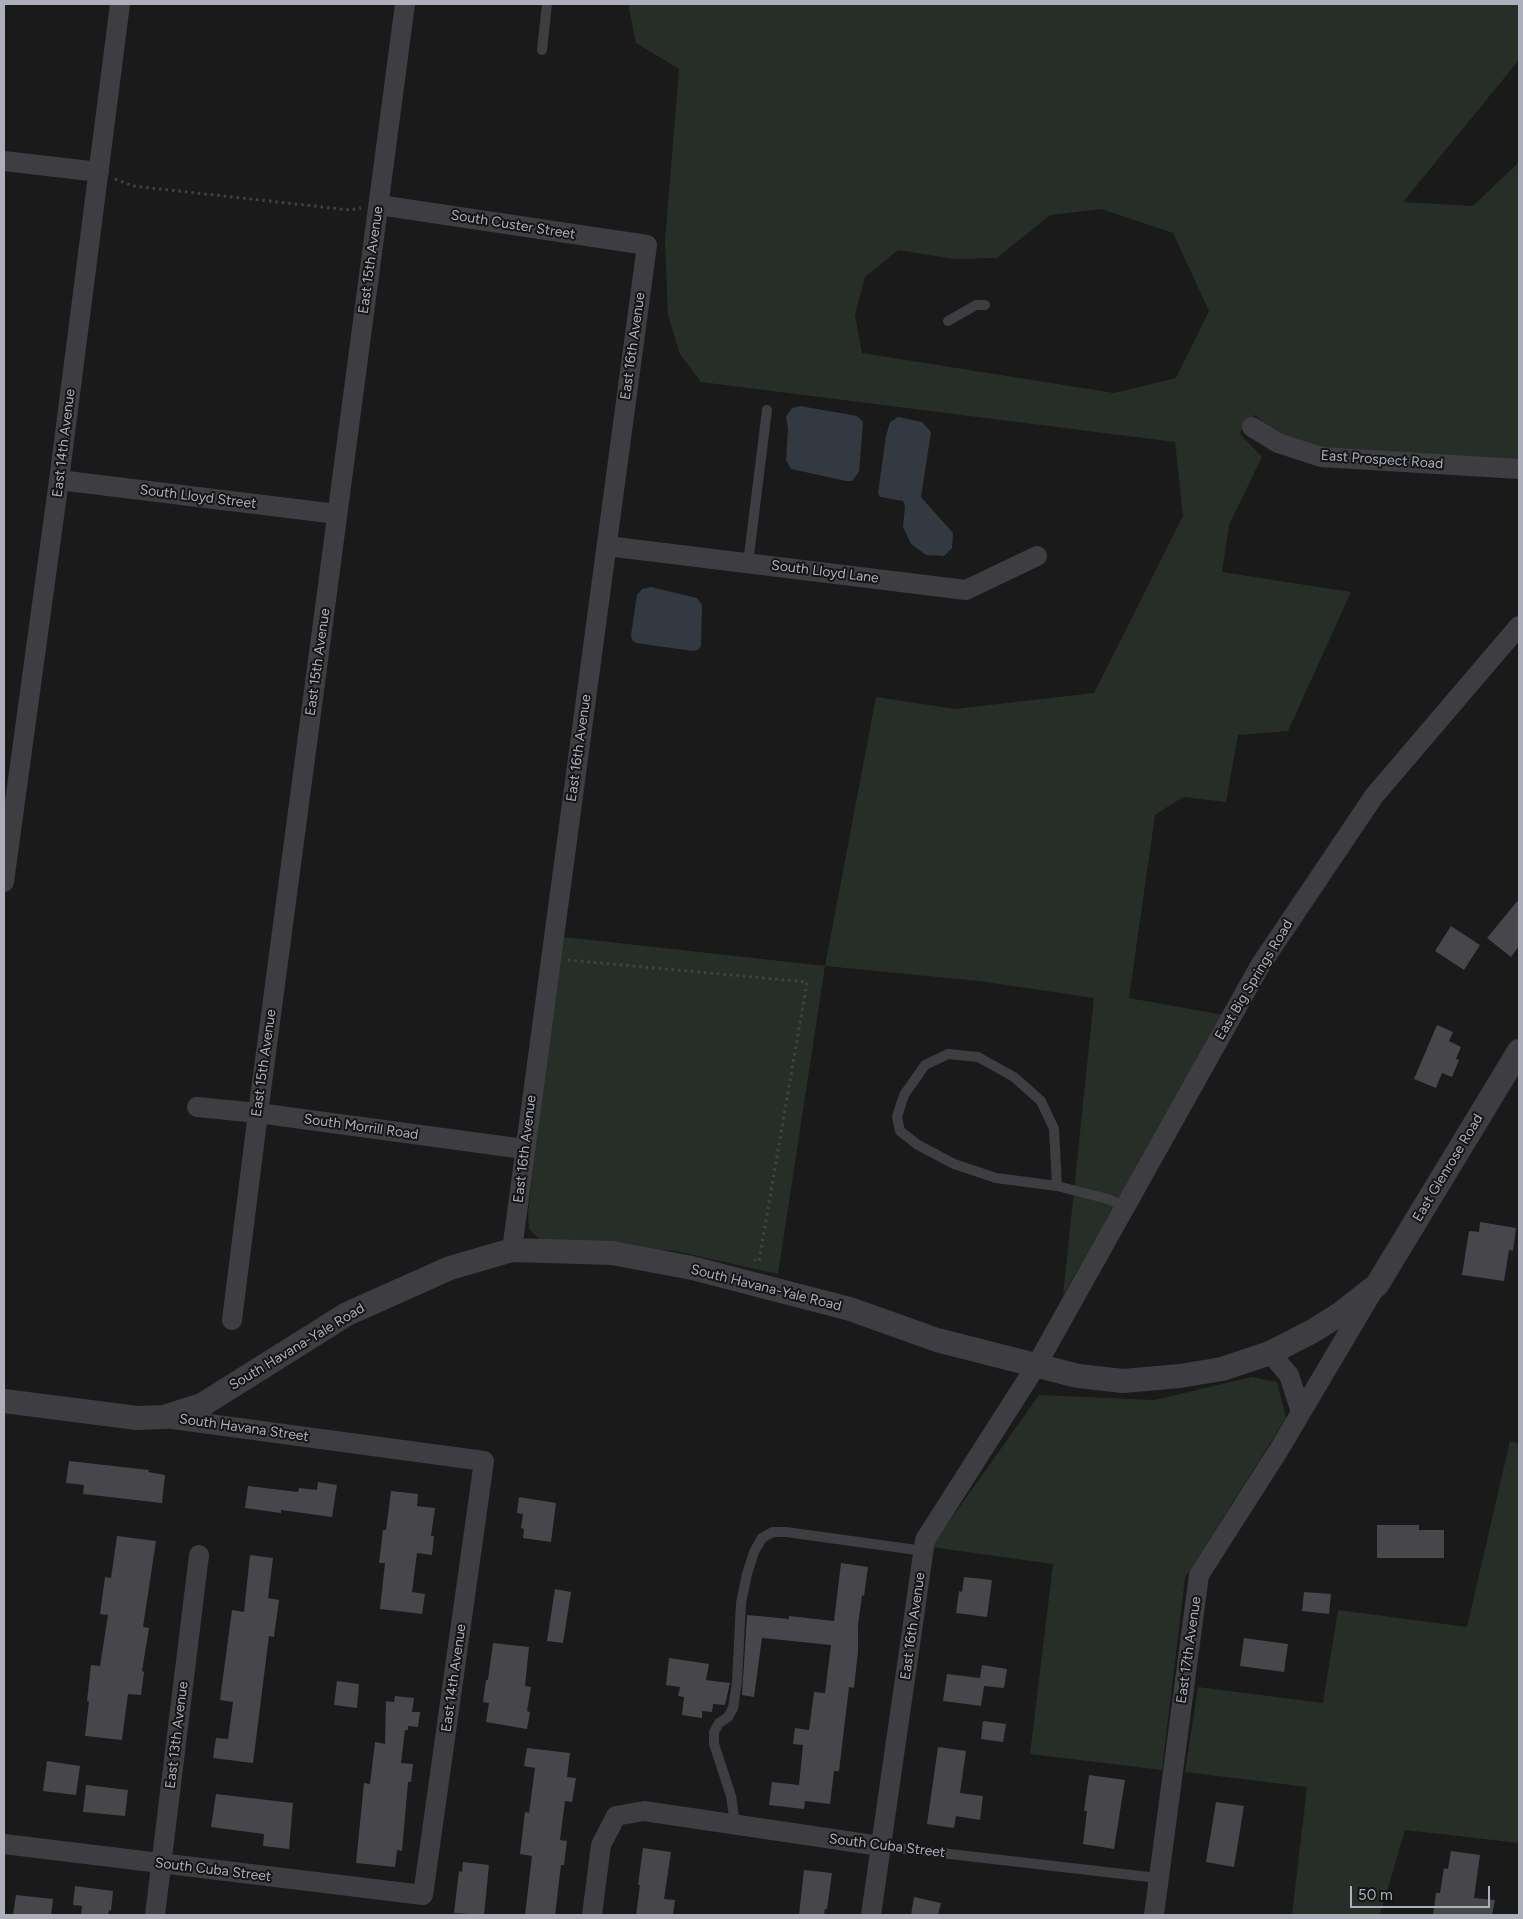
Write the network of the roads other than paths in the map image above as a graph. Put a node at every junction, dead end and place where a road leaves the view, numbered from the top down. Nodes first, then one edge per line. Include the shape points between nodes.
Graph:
1 (120, 4) edge
2 (405, 4) edge
3 (547, 4) edge
4 (542, 50) dead end
5 (4, 161) edge
6 (99, 172) junction
7 (378, 205) junction
8 (647, 245) joint
9 (986, 304) dead end
10 (948, 321) dead end
11 (767, 410) dead end
12 (1252, 427) dead end
13 (1519, 469) edge
14 (59, 480) junction
15 (338, 514) junction
16 (606, 546) junction
17 (1037, 556) dead end
18 (748, 563) junction
19 (1519, 626) edge
20 (4, 882) edge
21 (1519, 1051) edge
22 (197, 1107) dead end
23 (258, 1113) junction
24 (524, 1149) junction
25 (1058, 1186) junction
26 (1125, 1208) junction
27 (512, 1250) junction
28 (1377, 1285) junction
29 (232, 1320) dead end
30 (1270, 1353) junction
31 (1036, 1366) junction
32 (4, 1401) edge
33 (1301, 1412) junction
34 (164, 1417) junction
35 (484, 1461) joint
36 (924, 1551) junction
37 (199, 1555) dead end
38 (735, 1824) junction
39 (4, 1844) edge
40 (880, 1846) junction
41 (162, 1864) junction
42 (1158, 1878) junction
43 (423, 1895) joint
44 (155, 1915) edge
45 (592, 1915) edge
46 (871, 1915) edge
47 (1154, 1915) edge

1 - 6 street, East 14th Avenue
2 - 7 street, East 15th Avenue
3 - 4 lane
5 - 6 street
6 - 14 street, East 14th Avenue
7 - 8 street, South Custer Street
7 - 15 street, East 15th Avenue
8 - 16 street, East 16th Avenue
9 - 10 lane via 976,305
11 - 18 lane
12 - 13 street, East Prospect Road via 1278,444 1320,457
14 - 15 street, South Lloyd Street
14 - 20 street, East 14th Avenue
15 - 23 street, East 15th Avenue
16 - 18 street, South Lloyd Lane
16 - 24 street, East 16th Avenue
17 - 18 street, South Lloyd Lane via 966,590
19 - 26 street, East Big Springs Road via 1374,796 1261,964
21 - 28 street, East Glenrose Road
22 - 23 street, South Morrill Road
23 - 24 street, South Morrill Road
23 - 29 street, East 15th Avenue
24 - 27 street, East 16th Avenue
25 - 25 lane via 1054,1129 1041,1101 1014,1077 978,1057 948,1054 925,1065 904,1095 897,1117 900,1131 918,1145 954,1164 996,1178
25 - 26 lane via 1108,1199
26 - 31 street, East Big Springs Road
27 - 31 street, South Havana-Yale Road via 612,1253 692,1268 850,1309 937,1340
27 - 34 street, South Havana-Yale Road via 450,1268 347,1314 202,1405
28 - 30 street, South Havana-Yale Road via 1340,1314
28 - 33 street, East 17th Avenue
30 - 31 street, South Havana-Yale Road via 1222,1368 1180,1376 1123,1381 1078,1376
30 - 33 street via 1289,1375
31 - 36 street, East 16th Avenue via 925,1540
32 - 34 street, South Havana Street via 137,1418
33 - 42 street, East 17th Avenue via 1199,1575
34 - 35 street, South Havana Street
35 - 43 street, East 14th Avenue
36 - 38 lane via 786,1532 773,1532 762,1538 749,1566 741,1604 733,1708 714,1732 714,1744 731,1796
36 - 40 street, East 16th Avenue
37 - 41 street, East 13th Avenue
38 - 40 street, South Cuba Street
38 - 45 street, South Cuba Street via 644,1811 616,1816 601,1845
39 - 41 street, South Cuba Street
40 - 42 lane, South Cuba Street
40 - 46 street, East 16th Avenue
41 - 43 street, South Cuba Street
41 - 44 street, East 13th Avenue
42 - 47 street, East 17th Avenue

